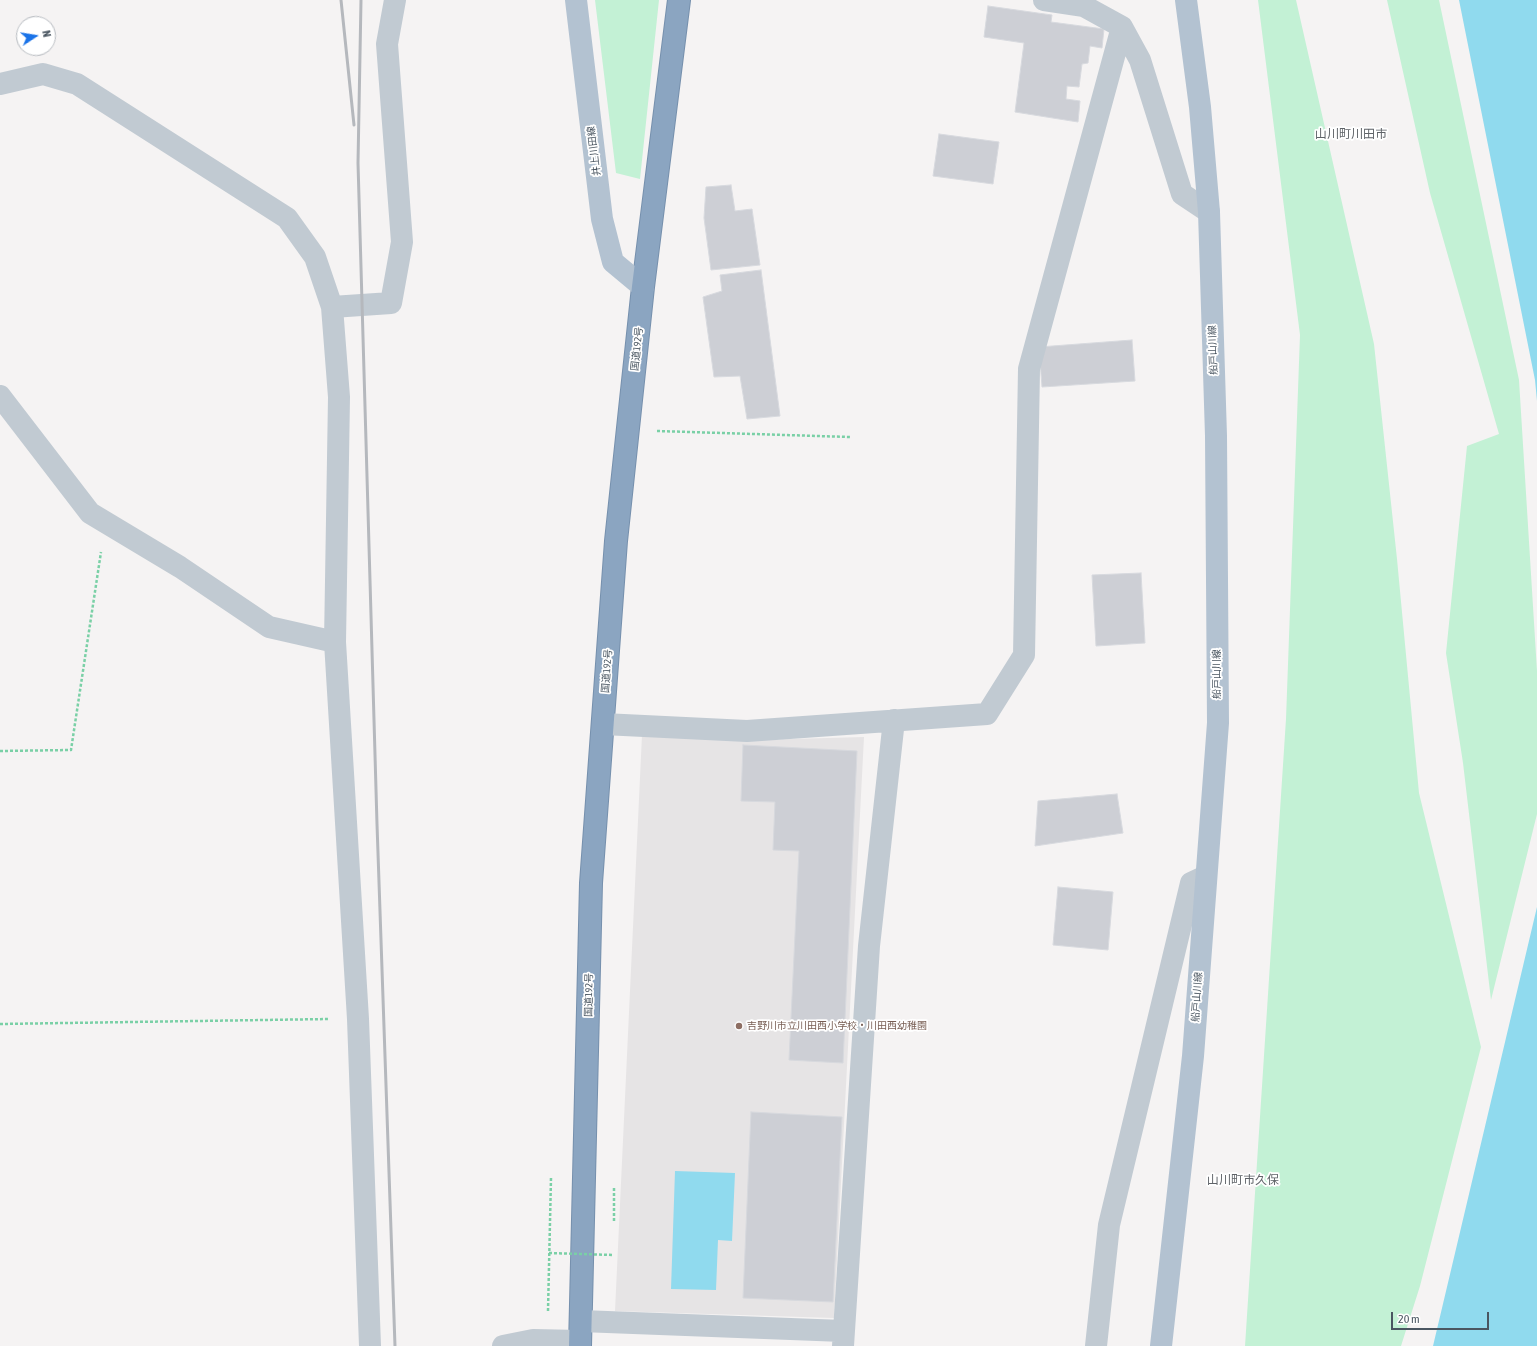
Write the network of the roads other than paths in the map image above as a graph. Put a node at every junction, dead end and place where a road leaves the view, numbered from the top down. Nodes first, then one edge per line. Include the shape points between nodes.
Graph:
1 (395, 0) edge
2 (576, 0) edge
3 (679, 0) edge
4 (1044, 0) edge
5 (1186, 0) edge
6 (1122, 27) junction
7 (0, 84) edge
8 (1209, 212) junction
9 (643, 287) junction
10 (332, 307) junction
11 (0, 396) edge
12 (335, 642) junction
13 (894, 720) junction
14 (603, 724) junction
15 (1206, 876) junction
16 (580, 1336) edge
17 (843, 1339) edge
18 (370, 1346) edge
19 (503, 1346) edge
20 (1096, 1346) edge
21 (1161, 1346) edge

1 - 10 street via 387,44 402,242 391,303
2 - 9 main road, 井上川田線 via 602,219 613,262
3 - 9 highway, 国道192号
4 - 6 street via 1084,6
5 - 8 main road, 船戸山川線 via 1200,107
6 - 8 street via 1140,60 1182,194
6 - 13 street via 1029,369 1024,655 987,714
7 - 10 street via 43,74 77,84 287,218 314,257
8 - 15 main road, 船戸山川線 via 1216,436 1218,723
9 - 14 highway, 国道192号 via 616,541
10 - 12 street via 339,397
11 - 12 street via 90,513 180,567 269,626
12 - 18 street via 358,1019
13 - 14 street via 747,731
13 - 17 street via 869,946
14 - 16 highway, 国道192号 via 591,883
15 - 20 street via 1191,883 1109,1225
15 - 21 main road, 船戸山川線 via 1193,1056
16 - 17 street
16 - 19 street via 533,1340

